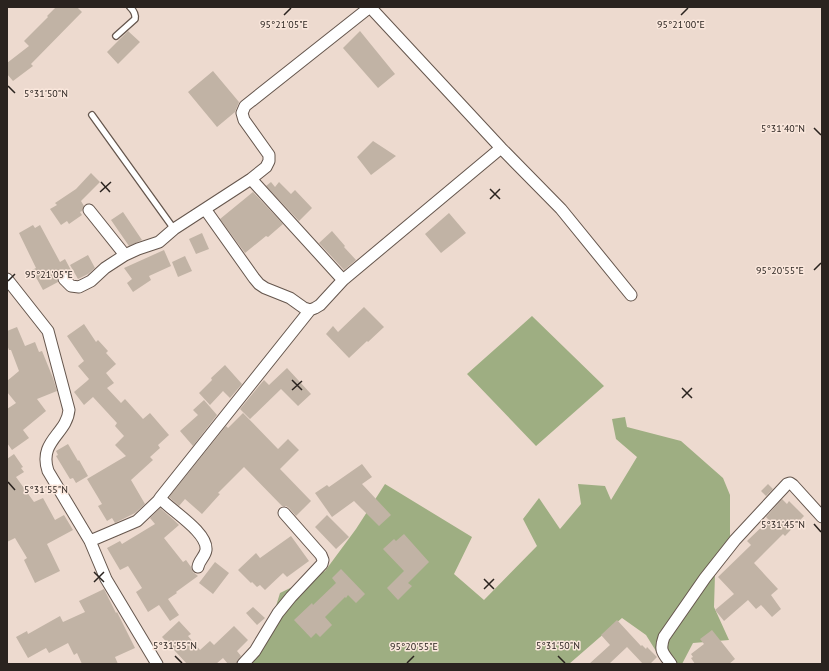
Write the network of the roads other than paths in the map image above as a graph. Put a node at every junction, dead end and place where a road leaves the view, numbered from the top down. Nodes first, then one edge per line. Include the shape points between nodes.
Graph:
1 (130, 7) edge
2 (370, 7) edge
3 (116, 36) dead end
4 (92, 115) dead end
5 (500, 148) junction
6 (252, 179) junction
7 (205, 209) junction
8 (89, 210) dead end
9 (174, 229) junction
10 (125, 255) junction
11 (7, 280) edge
12 (64, 280) dead end
13 (343, 280) junction
14 (631, 295) dead end
15 (310, 310) junction
16 (160, 498) junction
17 (284, 513) dead end
18 (822, 517) edge
19 (90, 541) junction
20 (198, 567) dead end
21 (157, 664) edge
22 (243, 664) edge
23 (671, 664) edge

1 - 3 lane via 136,16 135,19
2 - 5 street
2 - 6 street via 245,106 242,113 244,120 269,155 266,167
4 - 9 lane
5 - 13 street
5 - 14 street via 560,209
6 - 7 street
6 - 13 street
7 - 9 street
7 - 15 street via 259,284
8 - 10 street
9 - 10 street via 158,242
10 - 12 street via 80,288 71,286
11 - 19 street via 48,331 69,410 67,419 46,453 46,465
13 - 15 street via 320,305
15 - 16 street
16 - 19 street via 137,520
16 - 20 street via 178,512 202,538 206,550
17 - 22 street via 322,555 322,564 278,613 255,651
18 - 23 street via 793,485 787,484 735,540 664,637 662,651
19 - 21 street via 106,579

